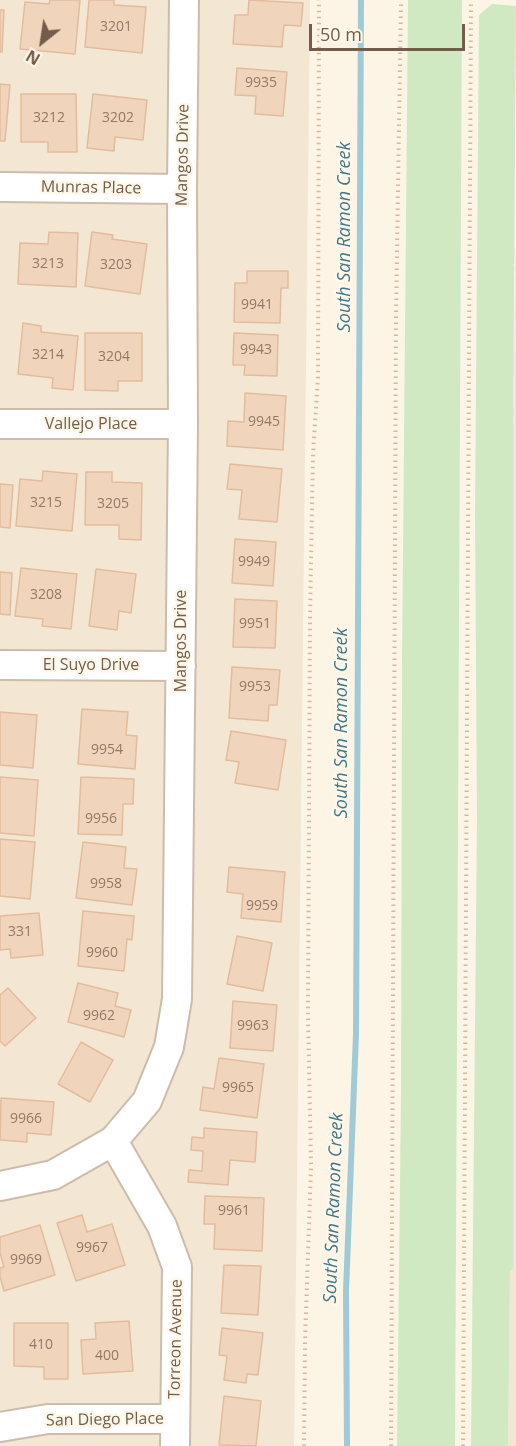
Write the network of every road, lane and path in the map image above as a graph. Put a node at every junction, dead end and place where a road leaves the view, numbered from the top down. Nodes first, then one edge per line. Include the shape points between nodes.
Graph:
1 (184, 0) edge
2 (319, 0) edge
3 (401, 0) edge
4 (471, 0) edge
5 (0, 187) edge
6 (182, 189) junction
7 (0, 424) edge
8 (183, 424) junction
9 (0, 665) edge
10 (181, 666) junction
11 (113, 1141) junction
12 (0, 1186) edge
13 (0, 1427) edge
14 (175, 1432) edge
15 (304, 1446) edge
16 (391, 1446) edge
17 (463, 1446) edge

1 - 6 street, Mangos Drive
2 - 15 path via 318,377 310,616 310,1167
3 - 16 path
4 - 17 path
5 - 6 street, Munras Place
6 - 8 street, Mangos Drive
7 - 8 street, Vallejo Place
8 - 10 street, Mangos Drive
9 - 10 street, El Suyo Drive
10 - 11 street, Mangos Drive via 177,999 169,1047 147,1101
11 - 12 street, Mangos Drive via 53,1176
11 - 14 street, Torreon Avenue via 162,1226 177,1267
13 - 14 street, San Diego Place via 48,1419

